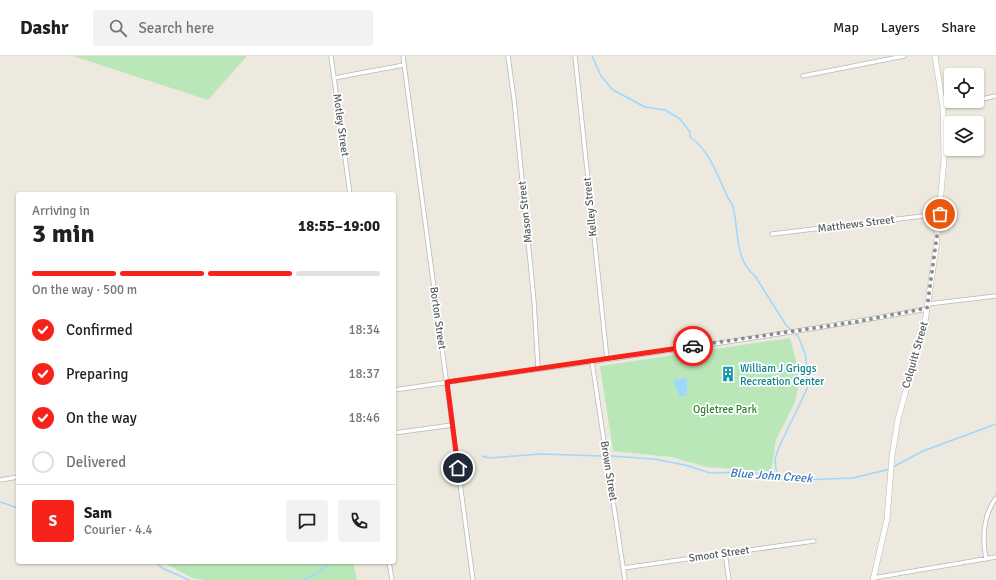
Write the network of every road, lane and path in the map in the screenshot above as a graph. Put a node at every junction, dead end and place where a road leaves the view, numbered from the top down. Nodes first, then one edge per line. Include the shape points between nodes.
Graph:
1 (331, 56) edge
2 (403, 56) edge
3 (508, 56) edge
4 (575, 56) edge
5 (904, 56) edge
6 (935, 56) edge
7 (404, 65) junction
8 (803, 76) dead end
9 (334, 78) junction
10 (996, 96) edge
11 (984, 99) edge
12 (943, 107) joint
13 (350, 192) edge
14 (940, 214) junction
15 (772, 234) dead end
16 (996, 296) edge
17 (928, 306) junction
18 (607, 359) junction
19 (592, 362) junction
20 (538, 368) junction
21 (447, 382) junction
22 (396, 390) edge
23 (452, 425) junction
24 (396, 433) edge
25 (16, 478) edge
26 (0, 480) edge
27 (996, 498) edge
28 (814, 541) dead end
29 (725, 553) junction
30 (996, 557) edge
31 (986, 559) junction
32 (389, 564) edge
33 (623, 568) junction
34 (873, 579) edge
35 (392, 580) edge
36 (473, 580) edge
37 (625, 580) edge
38 (728, 580) edge

1 - 9 street, Motley Street
2 - 7 street, Borton Street
3 - 20 street, Mason Street via 534,301
4 - 18 street, Kelley Street
5 - 8 street
6 - 12 street, Colquitt Street
7 - 9 street
7 - 21 street, Borton Street
9 - 13 street, Motley Street
10 - 11 street
12 - 14 street, Colquitt Street via 944,160
14 - 15 street, Matthews Street
14 - 17 street, Colquitt Street
16 - 17 street
17 - 18 street via 855,322
17 - 34 street, Colquitt Street via 898,419 887,519
18 - 19 street
19 - 20 street
19 - 33 street, Brown Street
20 - 21 street
21 - 22 street
21 - 23 street, Borton Street
23 - 24 street
23 - 36 street, Borton Street
25 - 26 street
27 - 31 street via 985,518
28 - 29 street, Smoot Street
29 - 33 street, Smoot Street
29 - 38 street
30 - 31 street
31 - 34 street
32 - 35 street
33 - 37 street, Brown Street

